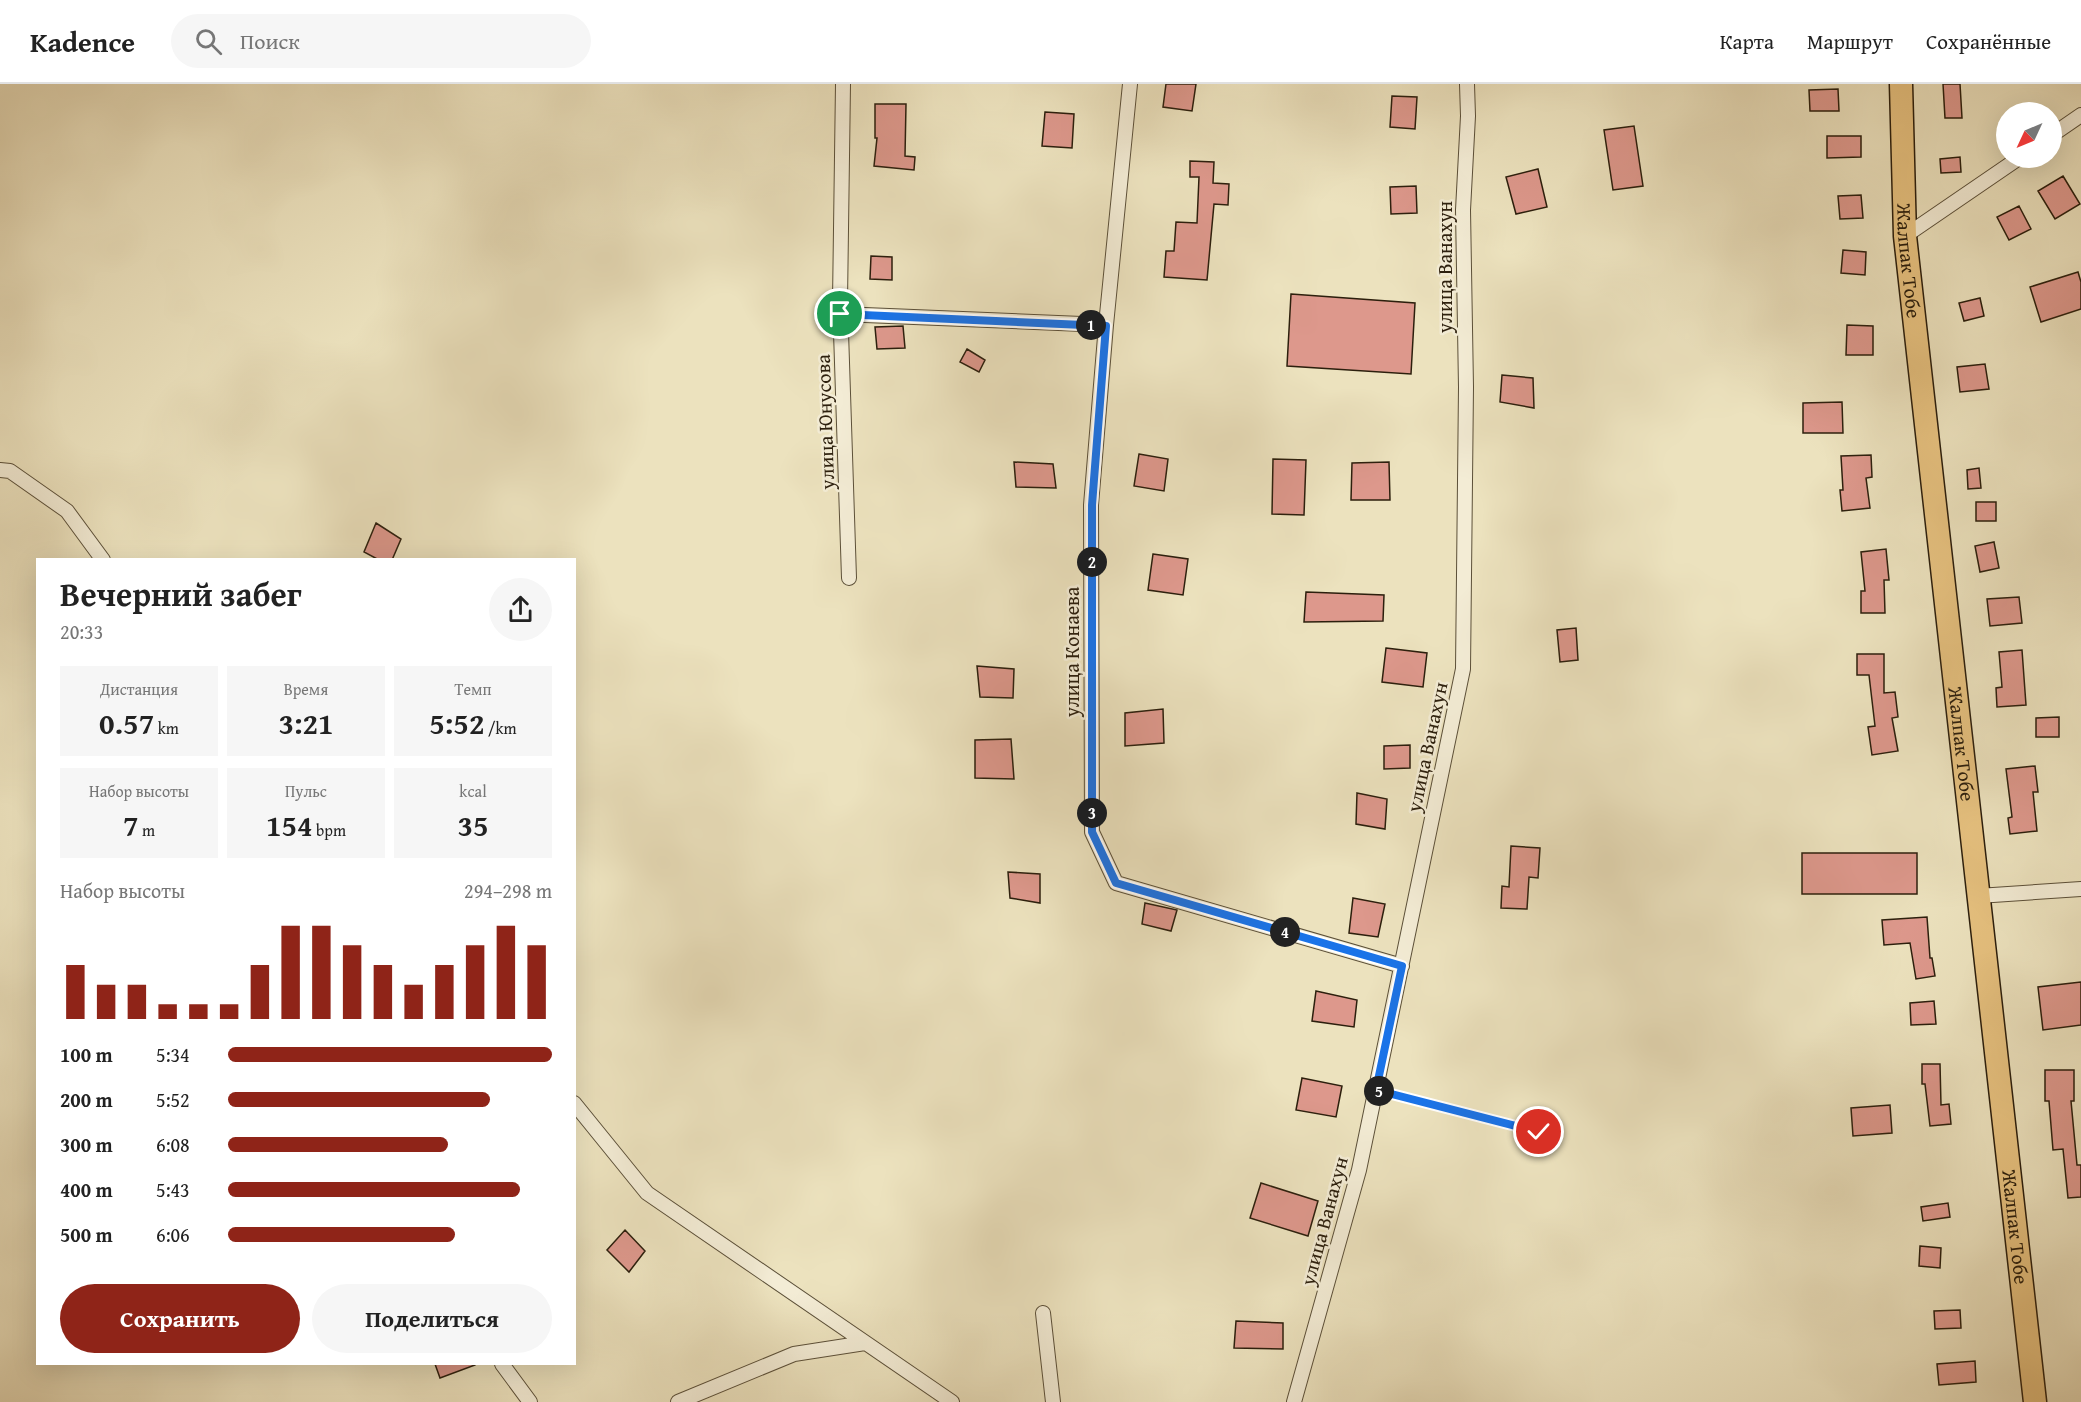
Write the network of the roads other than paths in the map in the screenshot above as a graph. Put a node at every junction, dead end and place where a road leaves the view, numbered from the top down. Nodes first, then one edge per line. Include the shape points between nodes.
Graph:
1 (843, 84) edge
2 (1130, 84) edge
3 (1467, 84) edge
4 (1901, 84) edge
5 (2081, 115) edge
6 (2062, 128) edge
7 (2004, 168) edge
8 (1905, 236) junction
9 (840, 314) junction
10 (1106, 326) junction
11 (0, 470) edge
12 (102, 558) edge
13 (849, 578) dead end
14 (2081, 889) edge
15 (1978, 896) junction
16 (1402, 966) junction
17 (1376, 1090) junction
18 (576, 1105) edge
19 (1539, 1132) dead end
20 (1043, 1313) dead end
21 (865, 1343) junction
22 (503, 1365) edge
23 (530, 1402) edge
24 (678, 1402) edge
25 (952, 1402) edge
26 (1053, 1402) edge
27 (1294, 1402) edge
28 (2034, 1402) edge

1 - 9 street, улица Юнусова
2 - 10 street, улица Конаева
3 - 16 street, улица Ванахун via 1463,210 1463,669
4 - 8 main road, Жалпак Тобе
5 - 6 street
7 - 8 street
8 - 15 main road, Жалпак Тобе
9 - 10 street
9 - 13 street, улица Юнусова
10 - 16 street, улица Конаева via 1092,505 1092,832 1116,883
11 - 12 street via 10,471 67,511
14 - 15 street
15 - 28 main road, Жалпак Тобе
16 - 17 street, улица Ванахун
17 - 19 lane
17 - 27 street, улица Ванахун via 1359,1170
18 - 21 street via 647,1193
20 - 26 street
21 - 24 street via 794,1354
21 - 25 street
22 - 23 street

